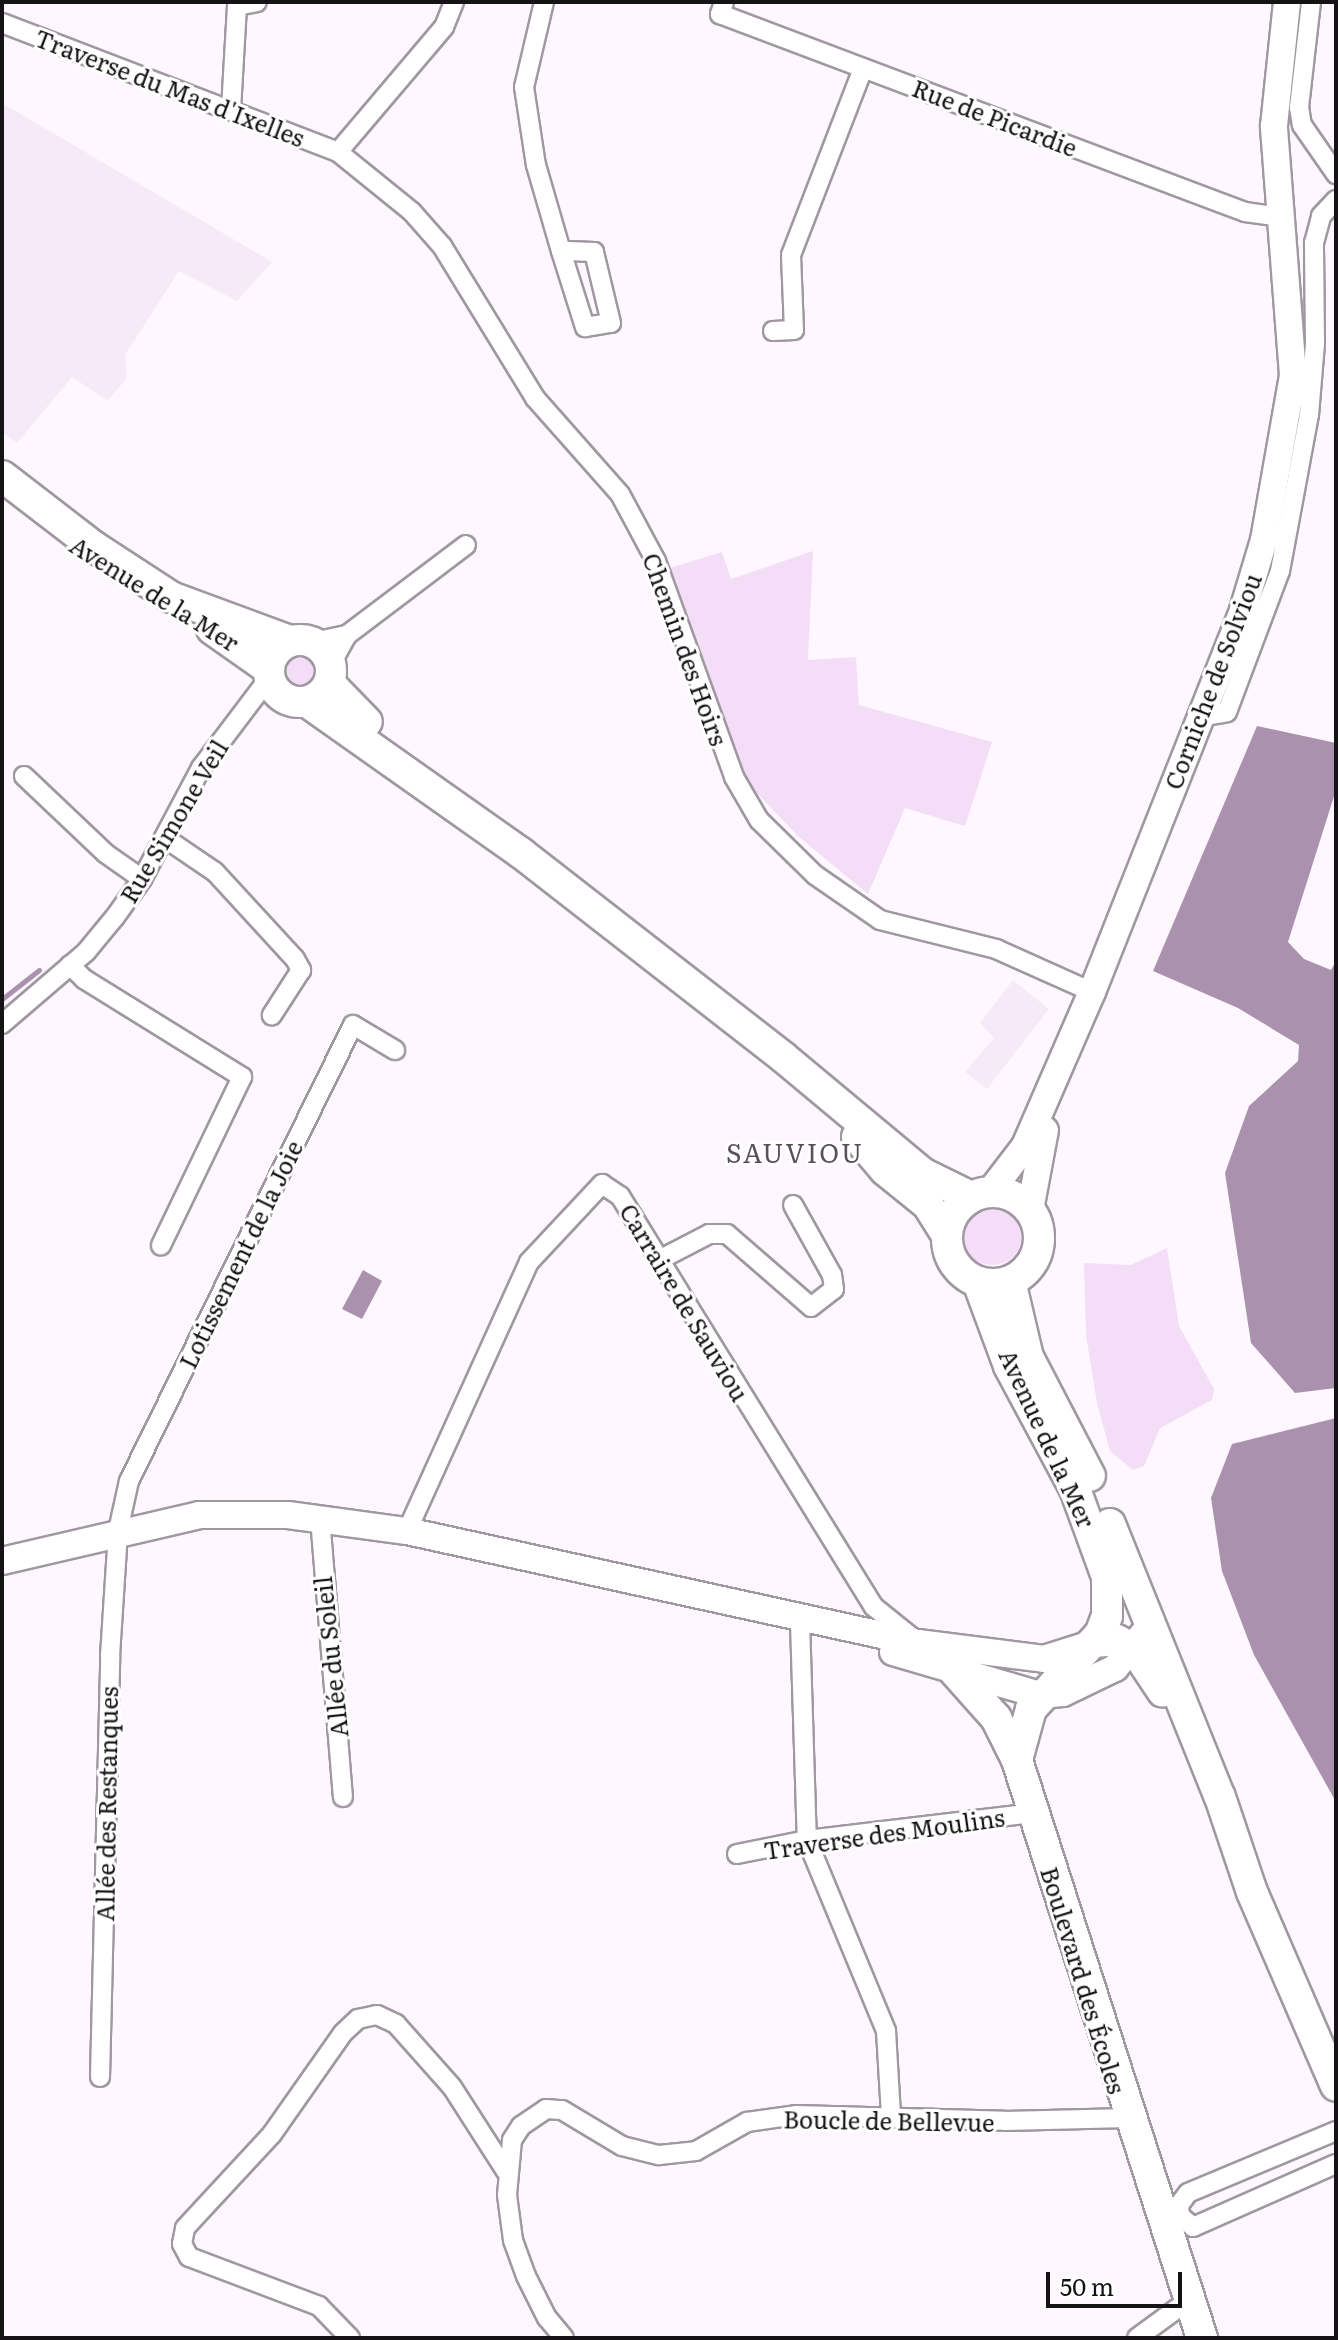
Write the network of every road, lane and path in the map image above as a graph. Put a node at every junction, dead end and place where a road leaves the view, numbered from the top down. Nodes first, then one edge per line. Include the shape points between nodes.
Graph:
1 (257, 2) edge
2 (454, 2) edge
3 (544, 2) edge
4 (724, 2) edge
5 (1287, 2) edge
6 (1311, 2) edge
7 (234, 4) edge
8 (2, 23) edge
9 (863, 68) junction
10 (231, 110) junction
11 (338, 152) junction
12 (1336, 174) edge
13 (1336, 200) edge
14 (1282, 217) junction
15 (561, 251) dead end
16 (773, 331) dead end
17 (2, 476) edge
18 (2, 488) edge
19 (466, 545) dead end
20 (347, 635) junction
21 (314, 666) junction
22 (269, 674) junction
23 (1200, 717) junction
24 (24, 776) dead end
25 (165, 838) junction
26 (142, 879) junction
27 (70, 965) junction
28 (1092, 992) junction
29 (272, 1015) dead end
30 (2, 1024) edge
31 (761, 1042) junction
32 (395, 1050) dead end
33 (1065, 1057) junction
34 (980, 1195) junction
35 (793, 1205) dead end
36 (1030, 1210) junction
37 (947, 1235) junction
38 (161, 1245) dead end
39 (659, 1260) junction
40 (1010, 1281) junction
41 (978, 1282) junction
42 (320, 1518) junction
43 (118, 1531) junction
44 (407, 1531) junction
45 (2, 1561) edge
46 (874, 1607) junction
47 (766, 1611) junction
48 (800, 1622) junction
49 (1150, 1623) junction
50 (853, 1629) junction
51 (1094, 1642) junction
52 (918, 1643) junction
53 (1135, 1650) junction
54 (955, 1672) junction
55 (1040, 1695) junction
56 (1017, 1760) junction
57 (343, 1797) dead end
58 (1220, 1797) junction
59 (1032, 1813) junction
60 (807, 1840) junction
61 (737, 1854) dead end
62 (100, 2077) dead end
63 (1336, 2086) edge
64 (891, 2116) junction
65 (1128, 2118) junction
66 (1336, 2131) edge
67 (1336, 2164) edge
68 (506, 2171) junction
69 (1172, 2220) junction
70 (1189, 2300) junction
71 (350, 2338) edge
72 (564, 2338) edge
73 (1137, 2338) edge
74 (1202, 2338) edge

1 - 7 street
2 - 11 street via 444,27
3 - 15 street via 524,87 536,165
4 - 9 street, Rue de Picardie via 720,14
5 - 14 main road, Corniche de Solviou via 1274,126
6 - 12 street via 1299,107 1302,125
7 - 10 street
8 - 10 street, Traverse du Mas d'Ixelles
9 - 14 street, Rue de Picardie via 1245,212
9 - 16 street via 791,255 794,330
10 - 11 street, Traverse du Mas d'Ixelles
11 - 28 street, Chemin des Hoirs via 412,212 442,246 535,398 620,494 656,561 734,777 759,820 815,875 880,920 996,949
13 - 23 street via 1321,216 1314,243 1309,415 1280,571 1227,712
14 - 23 main road, Corniche de Solviou via 1294,345 1279,471 1243,610
17 - 21 main road, Avenue de la Mer via 171,597
18 - 22 main road, Avenue de la Mer via 113,572 244,647
19 - 20 street
20 - 21 street
20 - 21 street
21 - 22 main road via 278,648
21 - 22 main road, Avenue de la Mer via 287,699
21 - 31 main road, Avenue de la Mer via 347,706 521,853
22 - 25 street, Rue Simone Veil via 201,768
23 - 28 main road, Corniche de Solviou
24 - 26 street via 105,853
25 - 26 street, Rue Simone Veil
25 - 29 street via 215,872 295,959 301,970
26 - 27 street, Rue Simone Veil
27 - 30 street, Rue Simone Veil
27 - 38 street via 84,979 242,1077
28 - 33 main road, Corniche de Solviou
31 - 34 main road, Avenue de la Mer via 922,1173
31 - 37 main road, Avenue de la Mer via 885,1170 928,1205
32 - 43 street, Lotissement de la Joie via 353,1025 129,1481
33 - 34 main road, Corniche de Solviou via 1025,1146 1004,1180
33 - 36 main road, Corniche de Solviou via 1038,1153
34 - 36 main road via 1012,1196
34 - 37 main road via 952,1217
35 - 39 street via 832,1275 834,1289 811,1307 727,1234 709,1234
36 - 40 main road via 1039,1230 1036,1255
37 - 41 main road via 951,1259
39 - 44 street, Carraire de Sauviou via 620,1196 602,1184 529,1262
39 - 46 street, Carraire de Sauviou
40 - 41 main road
40 - 49 main road, Avenue de la Mer via 1028,1357 1092,1479
41 - 51 main road, Avenue de la Mer via 1009,1366 1075,1489 1102,1557 1107,1616
42 - 43 main road via 199,1515
42 - 44 main road
42 - 57 street, Allée du Soleil
43 - 45 main road
43 - 62 street, Allée des Restanques
44 - 47 main road
46 - 50 street
46 - 52 street, Carraire de Sauviou
47 - 48 main road
47 - 50 main road
48 - 54 main road
48 - 60 street
49 - 53 main road
49 - 58 main road, Avenue de la Mer
50 - 52 main road
51 - 52 main road via 1044,1659
51 - 53 main road via 1117,1640
51 - 55 main road, Boulevard des Écoles
53 - 55 main road via 1089,1683
53 - 58 main road via 1150,1667
54 - 55 main road
54 - 56 main road via 996,1718
55 - 56 main road, Boulevard des Écoles via 1026,1719
56 - 59 main road, Boulevard des Écoles
58 - 63 main road via 1252,1892
59 - 60 street, Traverse des Moulins
59 - 65 main road, Boulevard des Écoles
60 - 61 street, Traverse des Moulins
60 - 64 street via 886,2031
64 - 65 street, Boucle de Bellevue via 1005,2121
64 - 68 street, Boucle de Bellevue via 796,2115 747,2122 696,2151 659,2155 622,2146 562,2110 546,2109 521,2126 512,2140
65 - 69 main road, Boulevard des Écoles
66 - 69 street via 1188,2193
67 - 69 street via 1193,2227
68 - 71 street via 452,2087 396,2024 377,2015 358,2019 343,2033 272,2134 185,2228 182,2244 189,2257 319,2306
68 - 72 street, Boucle de Bellevue via 513,2240 547,2318
69 - 70 main road, Boulevard des Écoles
70 - 73 street
70 - 74 main road, Boulevard des Écoles

